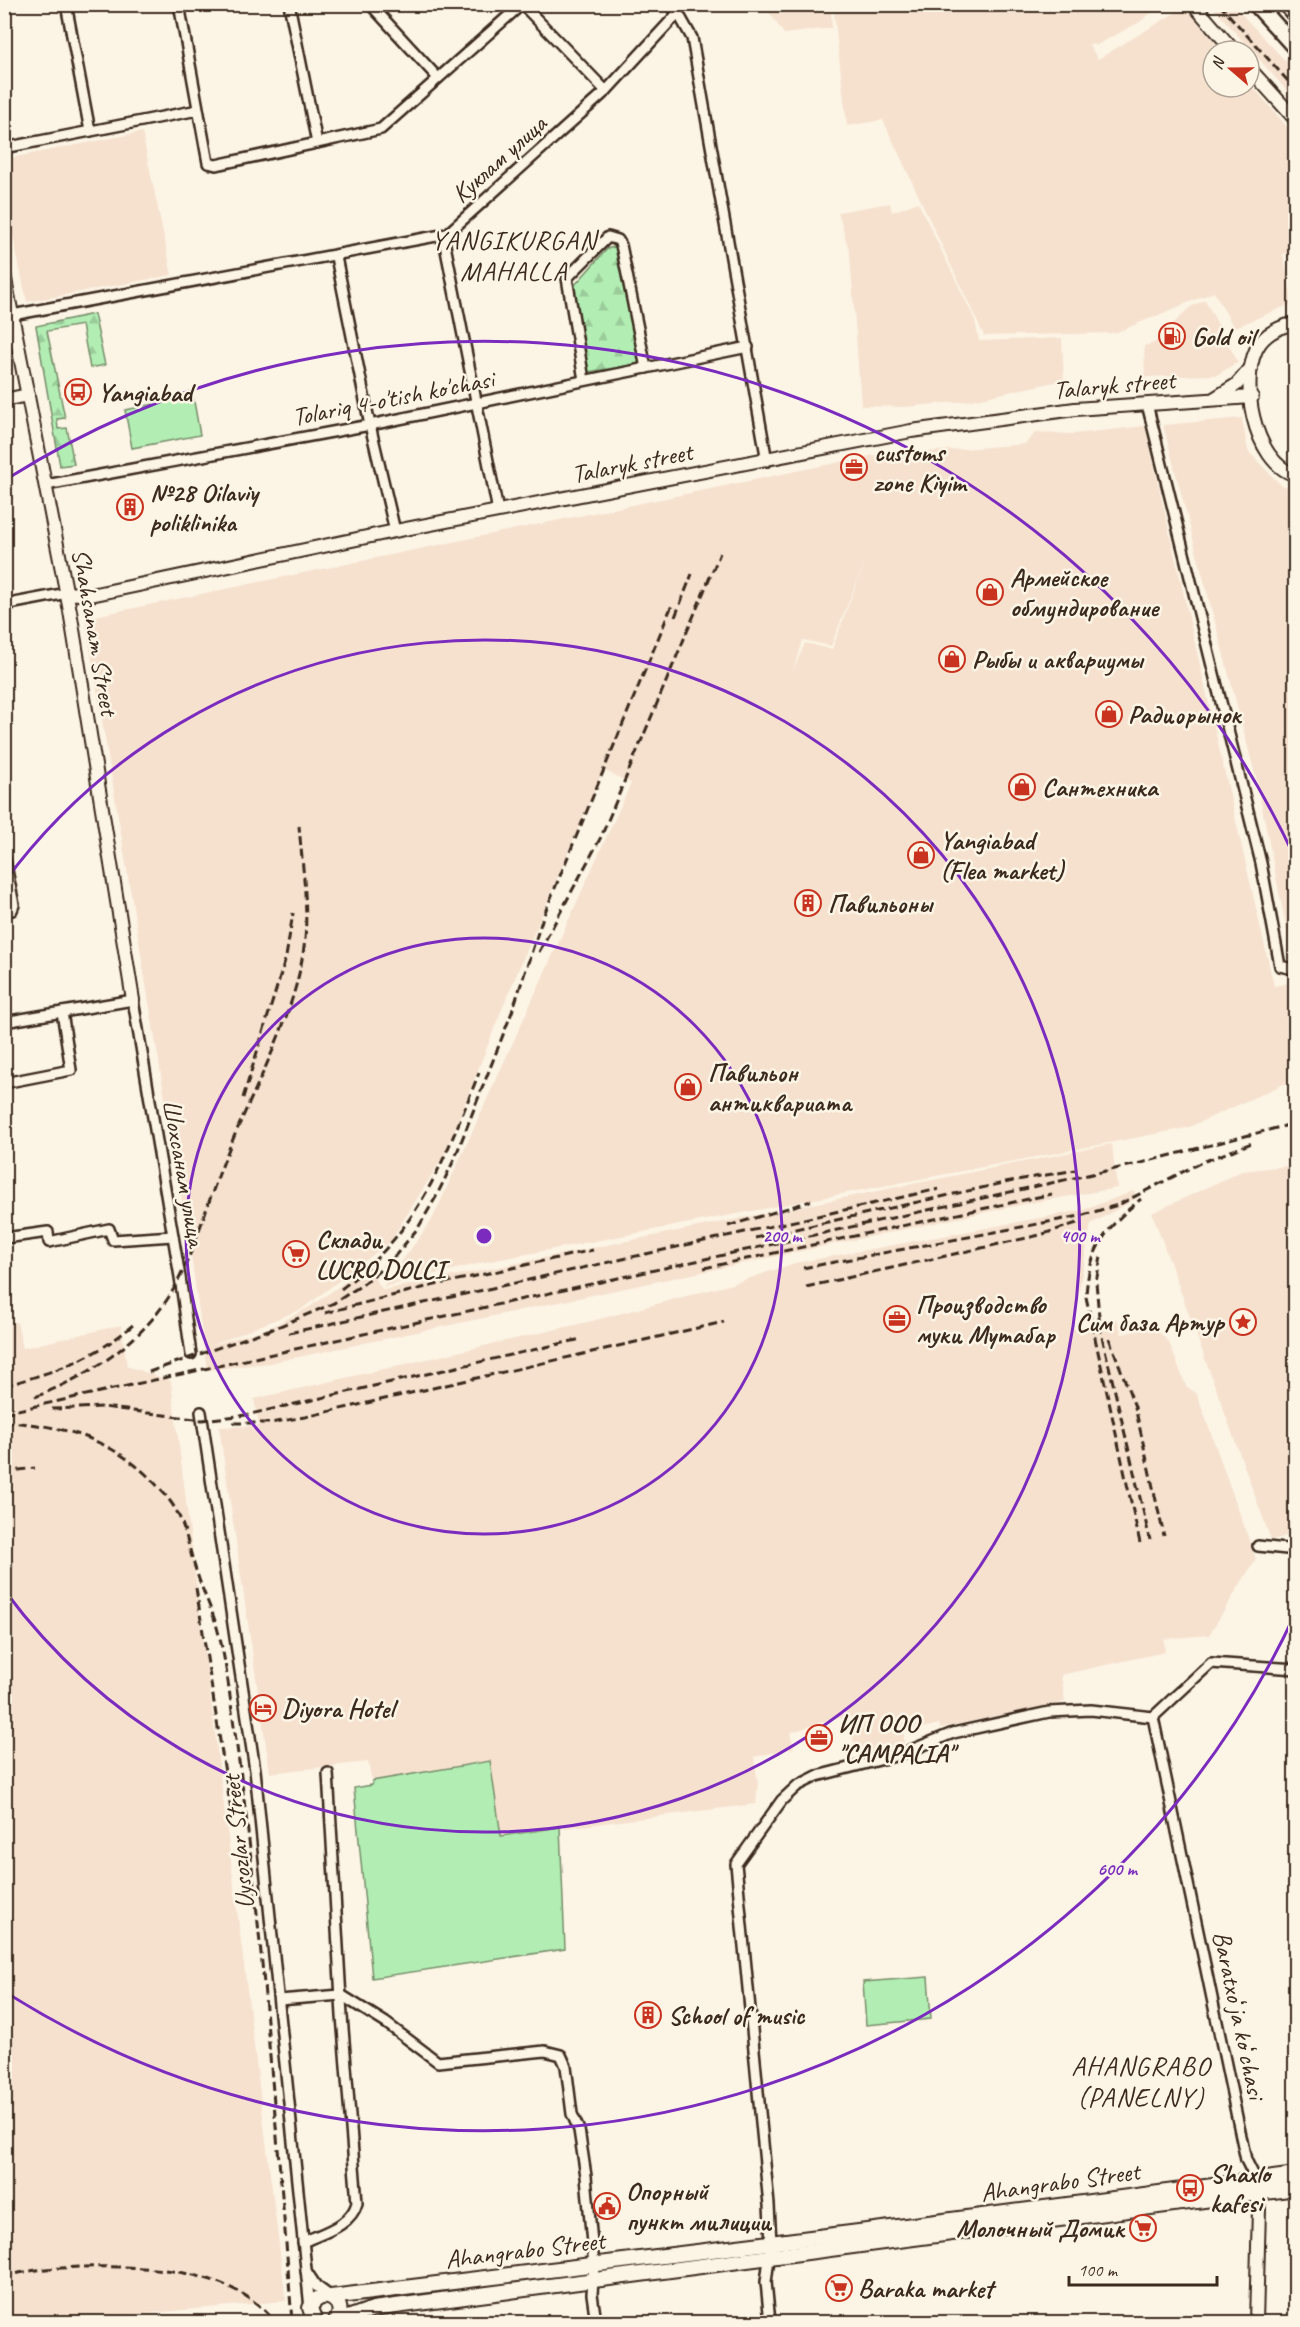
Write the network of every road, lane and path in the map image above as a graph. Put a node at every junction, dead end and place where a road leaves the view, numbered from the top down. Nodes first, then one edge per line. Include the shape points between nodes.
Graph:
1 (66, 4) edge
2 (179, 4) edge
3 (289, 4) edge
4 (370, 4) edge
5 (522, 4) edge
6 (670, 4) edge
7 (1193, 4) edge
8 (1256, 4) edge
9 (1286, 4) edge
10 (678, 14) junction
11 (1296, 15) edge
12 (1224, 39) edge
13 (1296, 48) edge
14 (438, 78) junction
15 (1261, 81) edge
16 (606, 91) junction
17 (198, 110) junction
18 (1296, 120) edge
19 (90, 131) junction
20 (318, 143) junction
21 (4, 148) edge
22 (443, 235) junction
23 (336, 256) junction
24 (4, 274) edge
25 (12, 315) junction
26 (1296, 322) edge
27 (748, 347) junction
28 (646, 368) junction
29 (1251, 368) junction
30 (584, 380) junction
31 (28, 395) junction
32 (1252, 397) junction
33 (4, 400) edge
34 (1210, 400) junction
35 (477, 403) junction
36 (1147, 404) junction
37 (370, 425) junction
38 (767, 461) junction
39 (1296, 475) edge
40 (46, 485) junction
41 (498, 511) junction
42 (395, 531) junction
43 (67, 594) junction
44 (4, 605) edge
45 (4, 855) edge
46 (4, 911) edge
47 (1293, 969) dead end
48 (133, 1000) junction
49 (62, 1012) junction
50 (4, 1022) edge
51 (4, 1083) edge
52 (173, 1236) junction
53 (5, 1238) edge
54 (191, 1354) dead end
55 (201, 1412) dead end
56 (1258, 1546) dead end
57 (1296, 1550) edge
58 (1296, 1670) edge
59 (1152, 1717) junction
60 (328, 1773) dead end
61 (341, 1995) junction
62 (279, 2000) junction
63 (1296, 2175) edge
64 (1256, 2184) junction
65 (1296, 2188) edge
66 (1120, 2205) junction
67 (303, 2242) junction
68 (771, 2243) junction
69 (769, 2258) junction
70 (305, 2269) junction
71 (594, 2272) junction
72 (331, 2297) junction
73 (312, 2319) edge
74 (338, 2322) edge
75 (596, 2322) edge
76 (770, 2322) edge
77 (1256, 2322) edge

1 - 19 street
2 - 17 street
3 - 20 street
4 - 14 street
5 - 14 street
5 - 16 street
6 - 10 street
7 - 12 street
8 - 13 highway
9 - 11 highway
10 - 16 street, Куклам улица
10 - 27 street via 692,38
14 - 20 street via 381,129
15 - 18 street
16 - 22 street, Куклам улица
17 - 19 street
17 - 20 street via 210,165
19 - 21 street
22 - 23 street
22 - 35 street, Куклам улица
23 - 25 street
23 - 37 street
24 - 25 street, Shahsanam Street
25 - 31 street, Shahsanam Street
26 - 29 street via 1277,328 1266,337 1254,354
27 - 28 street, Tolariq 4-o'tish ko'chasi
27 - 38 street
28 - 30 street, Tolariq 4-o'tish ko'chasi
28 - 30 street via 621,245 608,237 567,278
29 - 32 street
29 - 34 street, Talaryk street via 1236,385
30 - 35 street, Tolariq 4-o'tish ko'chasi
31 - 33 street
31 - 40 street, Shahsanam Street
32 - 34 street, Talaryk street
32 - 39 street via 1264,449 1282,470
34 - 36 street, Talaryk street
35 - 37 street, Tolariq 4-o'tish ko'chasi
35 - 41 street, Куклам улица
36 - 38 street, Talaryk street via 1076,409 911,431
36 - 47 street via 1261,863 1280,966
37 - 40 street, Tolariq 4-o'tish ko'chasi
37 - 42 street
38 - 41 street, Talaryk street
40 - 43 street, Shahsanam Street
41 - 42 street, Talaryk street
42 - 43 street, Talaryk street via 91,595
43 - 44 street
43 - 48 street, Shahsanam Street
45 - 46 street via 14,905 12,910
48 - 49 street
48 - 52 street, Шохсанам улица
49 - 50 street
49 - 51 street via 71,1070
52 - 53 street via 113,1240 109,1230 49,1242 48,1232
52 - 54 street, Шохсанам улица
55 - 62 street, Uysozlar Street via 255,1770
56 - 57 street
58 - 59 street via 1211,1663
59 - 64 street, Baratxoʻja koʻchasi via 1244,2151
59 - 68 street via 1091,1710 1049,1712 953,1733 899,1755 817,1776 797,1786 782,1800 742,1855 736,1864
60 - 61 street
61 - 62 street
61 - 67 street via 357,2203 355,2212 340,2225
61 - 71 street via 438,2062 544,2051 561,2055 586,2176
62 - 67 street, Uysozlar Street
63 - 64 main road, Ahangrabo Street
64 - 65 main road, Ahangrabo Street
64 - 66 main road, Ahangrabo Street
64 - 77 street, Baratxoʻja koʻchasi
66 - 68 main road, Ahangrabo Street
66 - 69 main road, Ahangrabo Street
67 - 70 street, Uysozlar Street
68 - 69 street
68 - 71 main road, Ahangrabo Street
69 - 71 main road, Ahangrabo Street
69 - 76 street via 766,2282
70 - 72 street via 316,2286
70 - 73 street, Uysozlar Street
71 - 72 main road, Ahangrabo Street
71 - 74 main road, Ahangrabo Street via 373,2309
71 - 75 street
72 - 73 main road via 316,2299
72 - 74 main road via 340,2308

